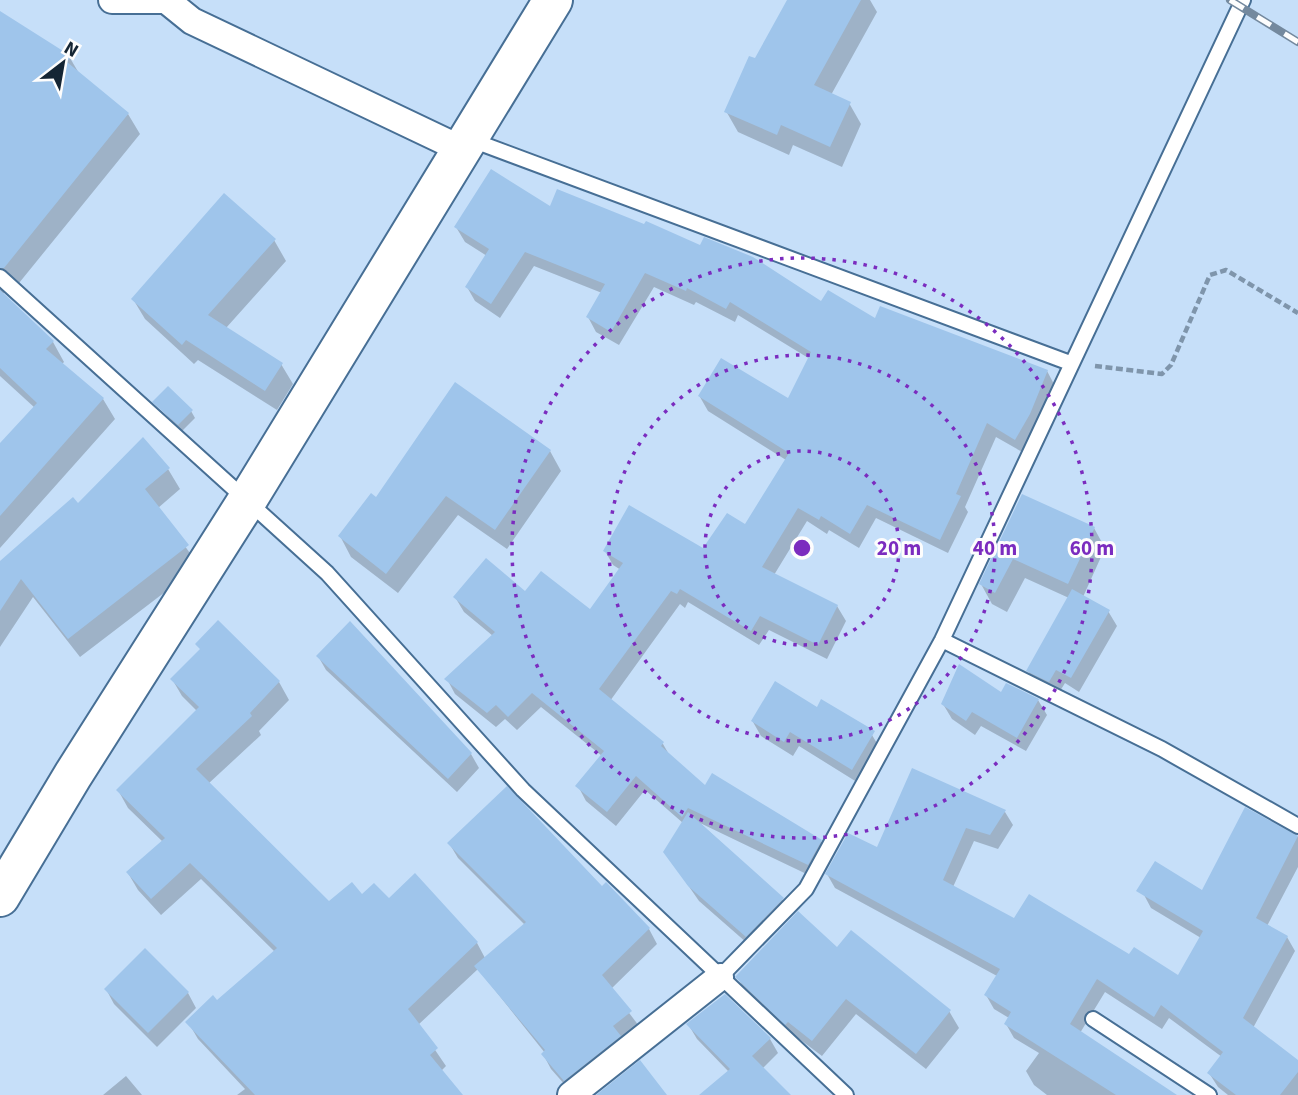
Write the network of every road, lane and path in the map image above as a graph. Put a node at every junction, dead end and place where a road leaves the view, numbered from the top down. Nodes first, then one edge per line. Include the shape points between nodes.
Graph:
1 (112, 0) edge
2 (166, 0) edge
3 (553, 0) edge
4 (1243, 0) edge
5 (464, 144) junction
6 (0, 277) edge
7 (1298, 313) edge
8 (1070, 362) junction
9 (248, 499) junction
10 (942, 640) junction
11 (1298, 826) edge
12 (0, 897) edge
13 (720, 977) junction
14 (1093, 1019) dead end
15 (571, 1095) edge
16 (846, 1095) edge
17 (1209, 1095) edge

1 - 2 street
2 - 5 street via 192,21
3 - 5 street
4 - 8 lane via 1152,199
5 - 8 lane
5 - 9 street
6 - 9 lane
7 - 8 path via 1226,270 1210,275 1171,365 1162,374
8 - 10 lane
9 - 12 street
9 - 13 lane via 327,573 523,790
10 - 11 lane via 1162,749
10 - 13 lane via 806,888
13 - 15 street
13 - 16 lane
14 - 17 lane

